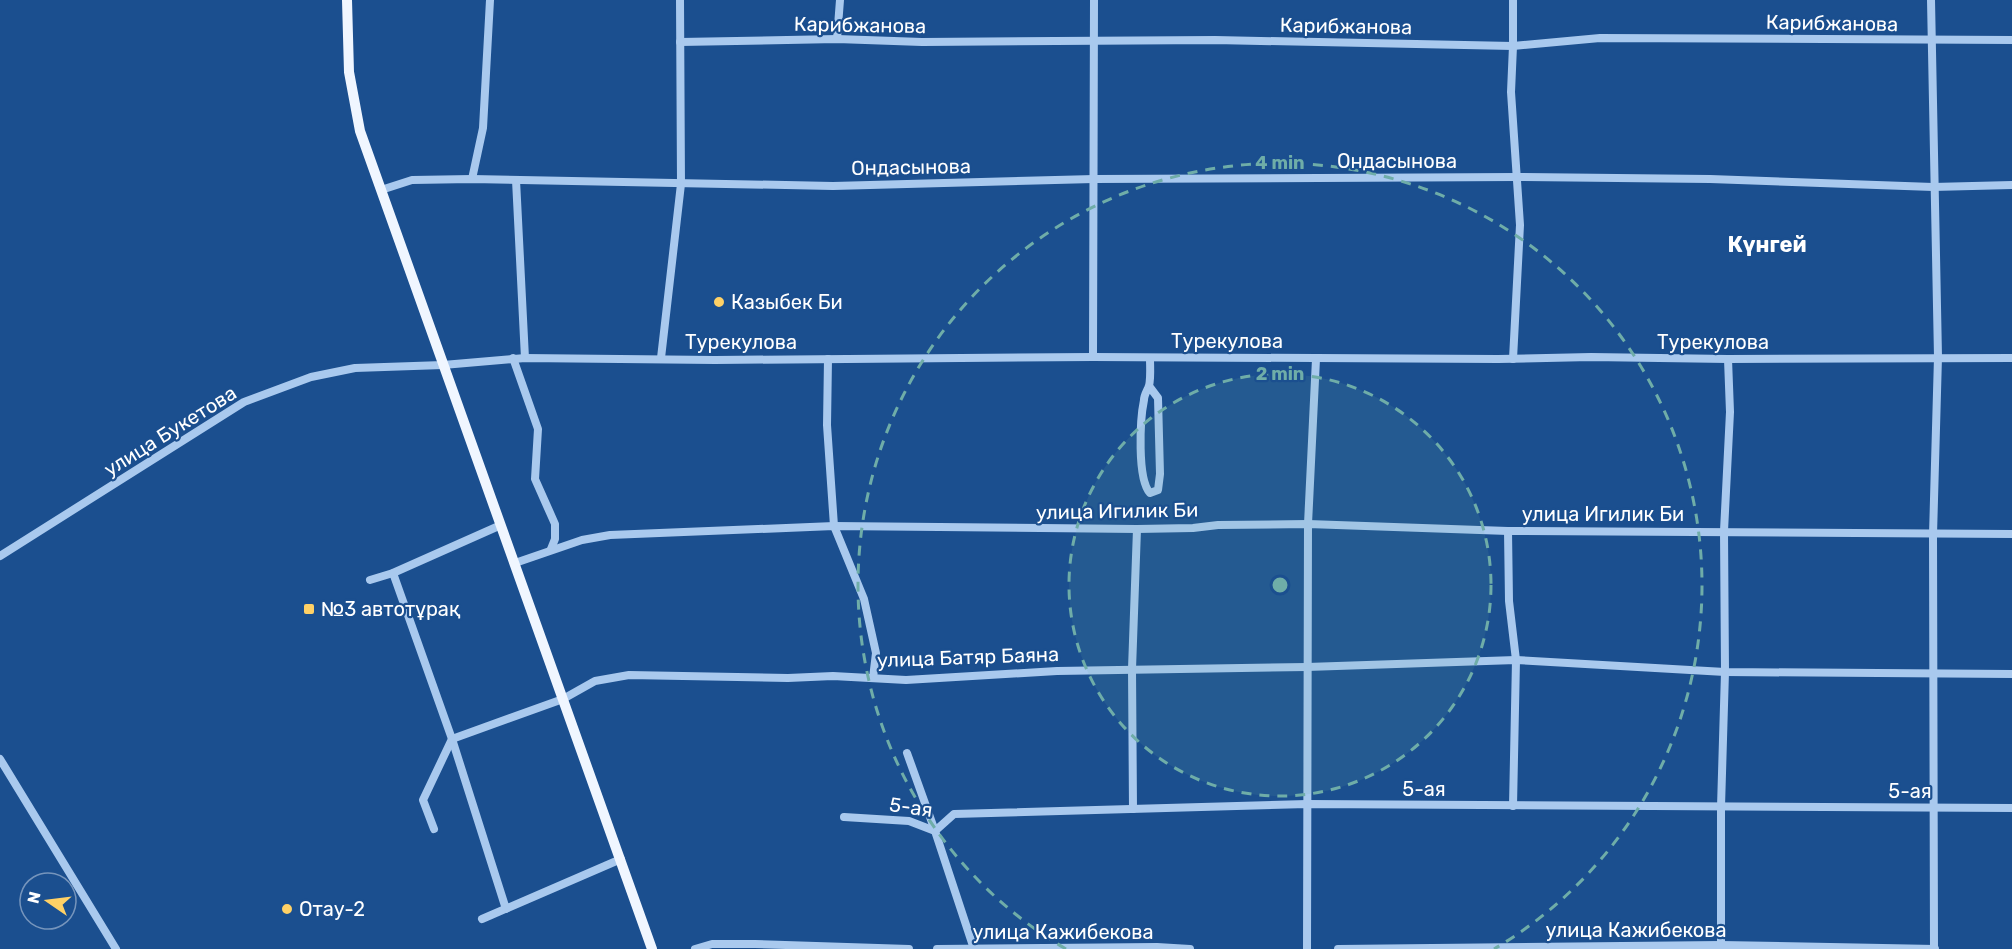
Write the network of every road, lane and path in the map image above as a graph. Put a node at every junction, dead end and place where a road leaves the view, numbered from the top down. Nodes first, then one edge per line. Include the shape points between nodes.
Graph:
1 (347, 0) edge
2 (490, 0) edge
3 (680, 0) edge
4 (840, 0) edge
5 (1094, 0) edge
6 (1513, 0) edge
7 (1931, 0) edge
8 (837, 39) junction
9 (2012, 40) edge
10 (1094, 41) junction
11 (1931, 41) junction
12 (680, 42) junction
13 (1513, 46) junction
14 (1516, 177) junction
15 (472, 179) junction
16 (1094, 179) junction
17 (516, 180) junction
18 (681, 184) junction
19 (2012, 185) edge
20 (1933, 187) junction
21 (381, 190) junction
22 (1093, 357) junction
23 (1938, 357) junction
24 (513, 358) junction
25 (525, 358) junction
26 (661, 358) junction
27 (1150, 358) junction
28 (2012, 358) edge
29 (828, 359) junction
30 (1316, 359) junction
31 (1513, 359) junction
32 (1728, 359) junction
33 (443, 365) junction
34 (1149, 386) junction
35 (1308, 524) junction
36 (501, 525) junction
37 (834, 526) junction
38 (1137, 530) junction
39 (1508, 531) junction
40 (1724, 531) junction
41 (2012, 534) edge
42 (1933, 535) junction
43 (551, 549) junction
44 (0, 556) edge
45 (515, 563) junction
46 (393, 573) junction
47 (370, 580) dead end
48 (1516, 660) junction
49 (1307, 667) junction
50 (1132, 669) junction
51 (1725, 672) junction
52 (1934, 674) junction
53 (2012, 674) edge
54 (873, 678) junction
55 (563, 699) junction
56 (452, 739) junction
57 (908, 753) dead end
58 (0, 759) edge
59 (1307, 804) junction
60 (1513, 806) junction
61 (1721, 807) junction
62 (1935, 808) junction
63 (2012, 808) edge
64 (1133, 809) junction
65 (844, 817) dead end
66 (434, 829) dead end
67 (935, 831) junction
68 (621, 859) junction
69 (506, 909) junction
70 (482, 919) dead end
71 (1721, 947) edge
72 (116, 949) edge
73 (652, 949) edge
74 (695, 949) edge
75 (909, 949) edge
76 (937, 949) edge
77 (974, 949) edge
78 (1190, 949) edge
79 (1307, 949) edge
80 (1338, 949) edge
81 (1934, 949) edge

1 - 21 main road via 349,72 360,131
2 - 15 street via 483,128
3 - 12 street
4 - 8 street
5 - 10 street
6 - 13 street
7 - 11 street
8 - 10 street, Карибжанова
8 - 12 street, Карибжанова
9 - 11 street, Карибжанова
10 - 13 street, Карибжанова
10 - 16 street
11 - 13 street, Карибжанова via 1600,39
11 - 20 street
12 - 18 street
13 - 14 street via 1511,92
14 - 16 street, Ондасынова
14 - 20 street, Ондасынова
14 - 31 street via 1520,225
15 - 17 street, Ондасынова
15 - 21 street, Ондасынова via 412,180
16 - 18 street, Ондасынова via 833,186
16 - 22 street
17 - 18 street, Ондасынова
17 - 25 street
18 - 26 street
19 - 20 street, Ондасынова
20 - 23 street
21 - 33 main road
22 - 27 street, Турекулова
22 - 29 street, Турекулова
23 - 28 street, Турекулова
23 - 32 street, Турекулова
23 - 42 street
24 - 25 street, Турекулова
24 - 33 street, Турекулова
24 - 43 street via 538,429 535,479 555,524
25 - 26 street, Турекулова
26 - 29 street, Турекулова
27 - 30 street, Турекулова
27 - 34 street
29 - 37 street via 826,425
30 - 31 street, Турекулова
30 - 35 street
31 - 32 street, Турекулова
32 - 40 street via 1730,412
33 - 36 main road
33 - 44 street, улица Букетова via 354,368 311,377 244,402
34 - 34 street via 1158,398 1160,474 1158,490 1150,493 1143,479 1140,452 1144,399
35 - 38 street, улица Игилик Би
35 - 39 street, улица Игилик Би
35 - 49 street
36 - 45 main road
36 - 46 street
37 - 38 street, улица Игилик Би
37 - 43 street, улица Игилик Би via 610,535
37 - 54 street via 864,599 876,652
38 - 50 street
39 - 40 street, улица Игилик Би
39 - 48 street via 1509,601
40 - 42 street, улица Игилик Би
40 - 51 street
41 - 42 street, улица Игилик Би
42 - 52 street
43 - 45 street, улица Игилик Би
45 - 55 main road
46 - 47 street
46 - 56 street
48 - 49 street, улица Батяр Баяна
48 - 51 street, улица Батяр Баяна
48 - 60 street
49 - 50 street, улица Батяр Баяна
49 - 59 street
50 - 54 street, улица Батяр Баяна via 906,680
50 - 64 street
51 - 52 street, улица Батяр Баяна
51 - 61 street
52 - 53 street, улица Батяр Баяна
52 - 62 street
54 - 55 street, улица Батяр Баяна via 629,675 595,681
55 - 56 street, улица Батяр Баяна
55 - 68 main road
56 - 66 street via 423,800
56 - 69 street
57 - 67 street
58 - 72 street
59 - 60 street, 5-ая
59 - 64 street, 5-ая
59 - 79 street
60 - 61 street, 5-ая
61 - 62 street, 5-ая
61 - 71 street
62 - 63 street, 5-ая
62 - 81 street
64 - 67 street, 5-ая via 954,814
65 - 67 street, 5-ая via 909,821
67 - 77 street
68 - 69 street
68 - 73 main road
69 - 70 street
71 - 80 street, улица Кажибекова
71 - 81 street, улица Кажибекова
74 - 75 street via 712,944
76 - 77 street, улица Кажибекова
77 - 78 street, улица Кажибекова

